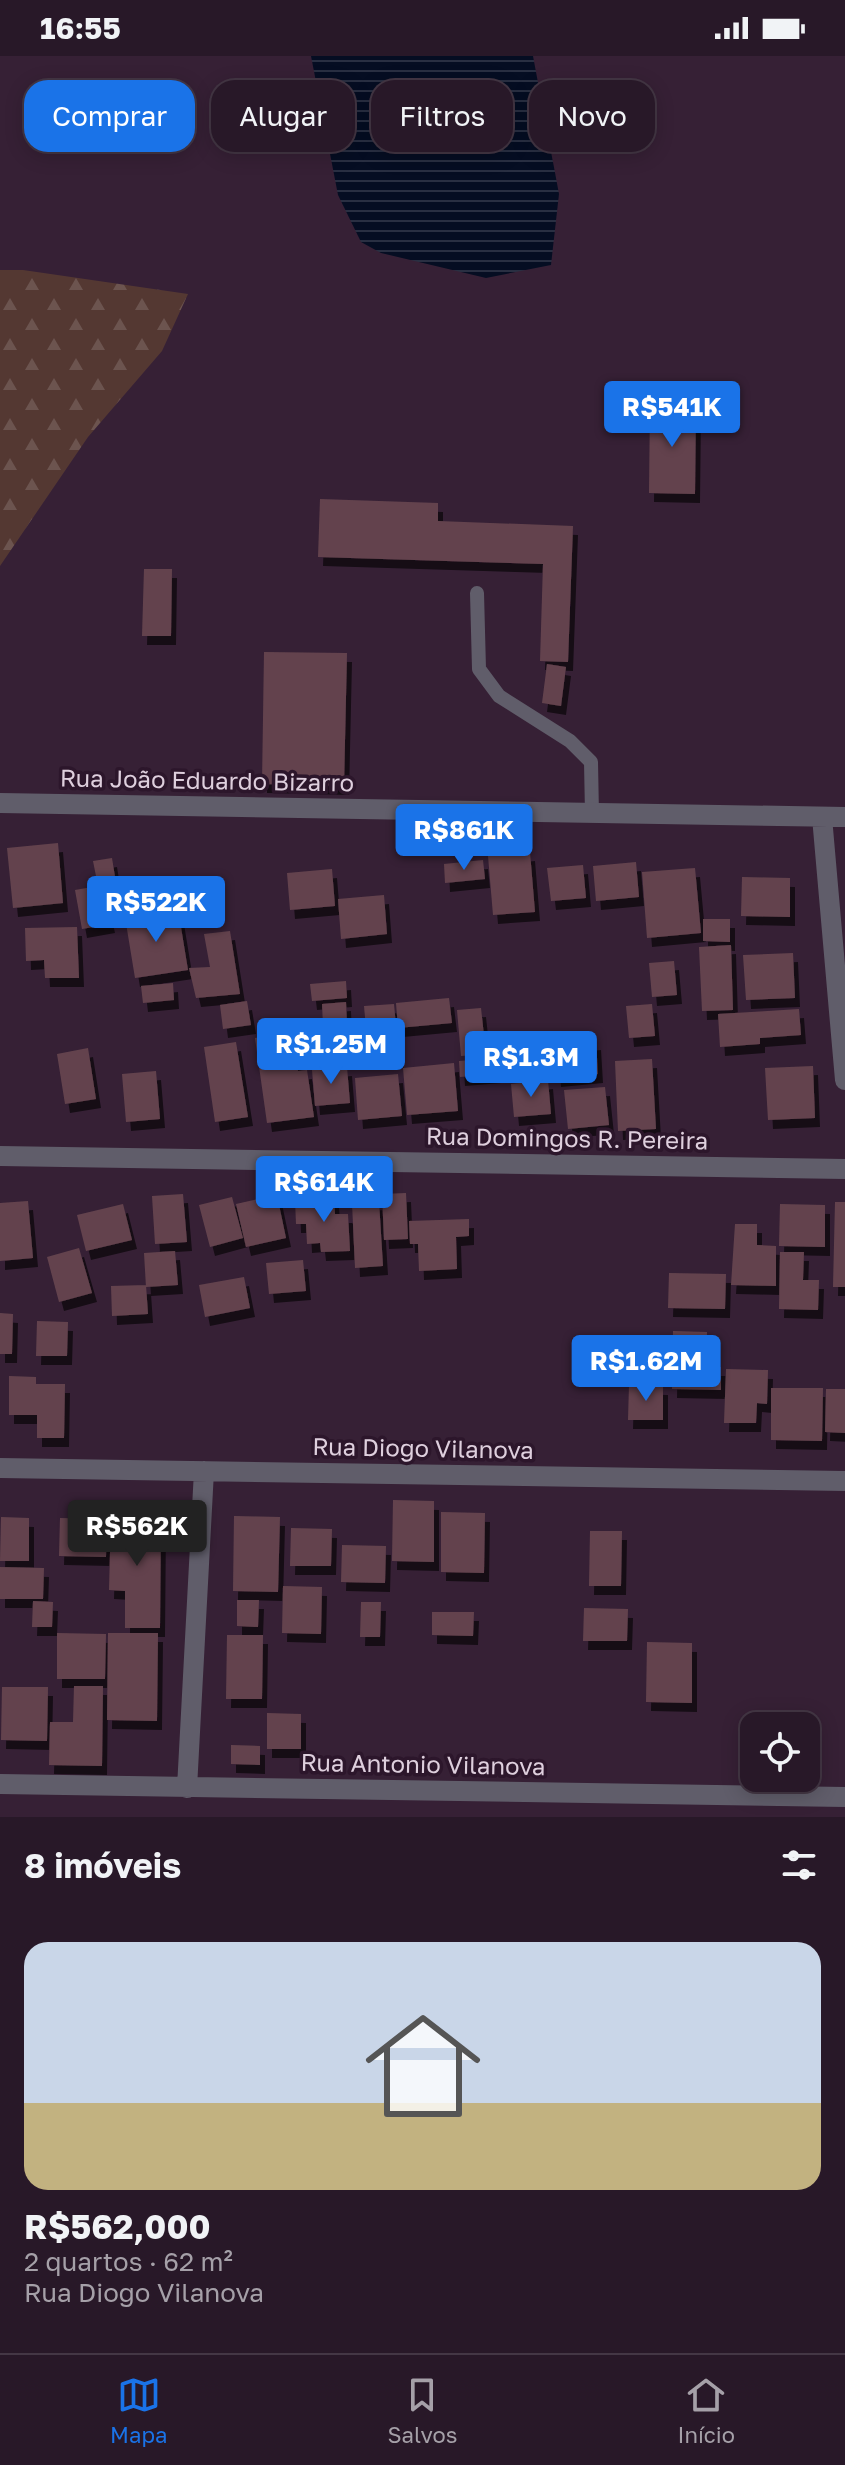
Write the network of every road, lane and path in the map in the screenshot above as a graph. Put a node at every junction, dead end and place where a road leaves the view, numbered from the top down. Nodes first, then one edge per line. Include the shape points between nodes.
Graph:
1 (477, 593) dead end
2 (0, 803) edge
3 (592, 814) junction
4 (822, 817) junction
5 (845, 817) edge
6 (845, 1080) edge
7 (0, 1156) edge
8 (845, 1169) edge
9 (0, 1468) edge
10 (204, 1471) junction
11 (845, 1481) edge
12 (0, 1784) edge
13 (187, 1788) junction
14 (845, 1797) edge

1 - 3 lane via 479,669 499,696 570,741 591,762
2 - 3 street, Rua João Eduardo Bizarro
3 - 4 street, Rua João Eduardo Bizarro
4 - 5 street, Rua João Eduardo Bizarro
4 - 6 street
7 - 8 street, Rua Domingos R. Pereira
9 - 10 street, Rua Diogo Vilanova
10 - 11 street, Rua Diogo Vilanova
10 - 13 street
12 - 13 street, Rua Antonio Vilanova
13 - 14 street, Rua Antonio Vilanova

